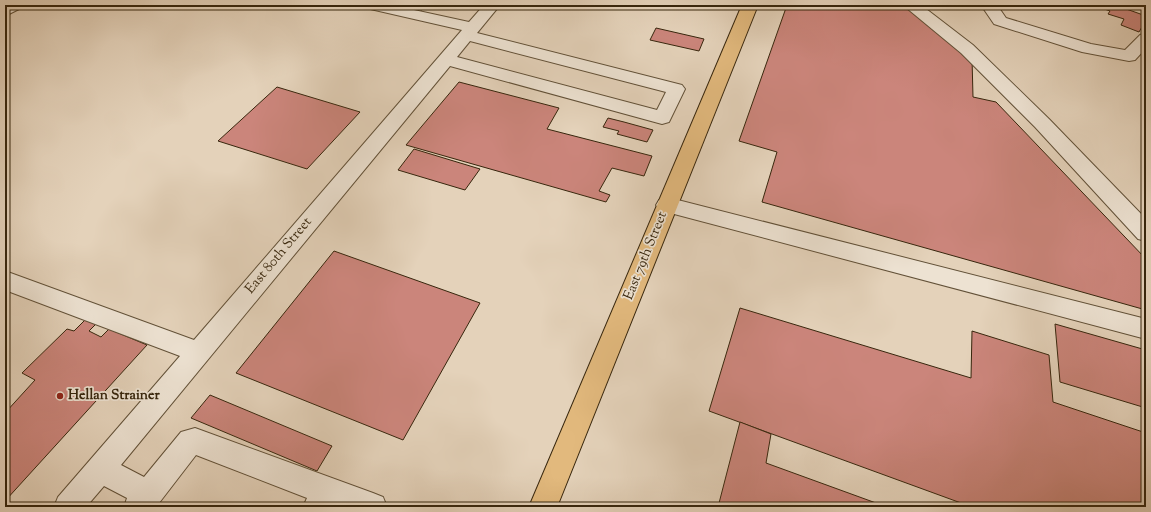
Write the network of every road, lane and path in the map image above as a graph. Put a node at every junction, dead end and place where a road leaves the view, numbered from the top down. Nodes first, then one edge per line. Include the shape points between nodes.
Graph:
1 (16, 5) edge
2 (371, 5) edge
3 (492, 5) edge
4 (750, 5) edge
5 (911, 5) edge
6 (989, 5) edge
7 (5, 11) edge
8 (469, 31) junction
9 (1146, 38) edge
10 (445, 59) junction
11 (666, 205) junction
12 (1146, 233) edge
13 (5, 280) edge
14 (1146, 329) edge
15 (198, 352) junction
16 (100, 469) junction
17 (320, 498) edge
18 (143, 500) edge
19 (68, 507) edge
20 (373, 507) edge
21 (543, 507) edge

1 - 7 street
2 - 8 street
3 - 8 street, East 80th Street
4 - 11 main road, East 79th Street
5 - 12 street via 967,49 1042,123
6 - 9 street via 1000,21 1088,48 1129,56
8 - 10 street, East 80th Street
8 - 10 street via 676,90 662,118
10 - 15 street, East 80th Street
11 - 14 street
11 - 21 main road, East 79th Street
13 - 15 street
15 - 16 street, East 80th Street
16 - 18 street
16 - 19 street, East 80th Street
17 - 18 street via 195,440 190,441
17 - 20 street via 338,493

